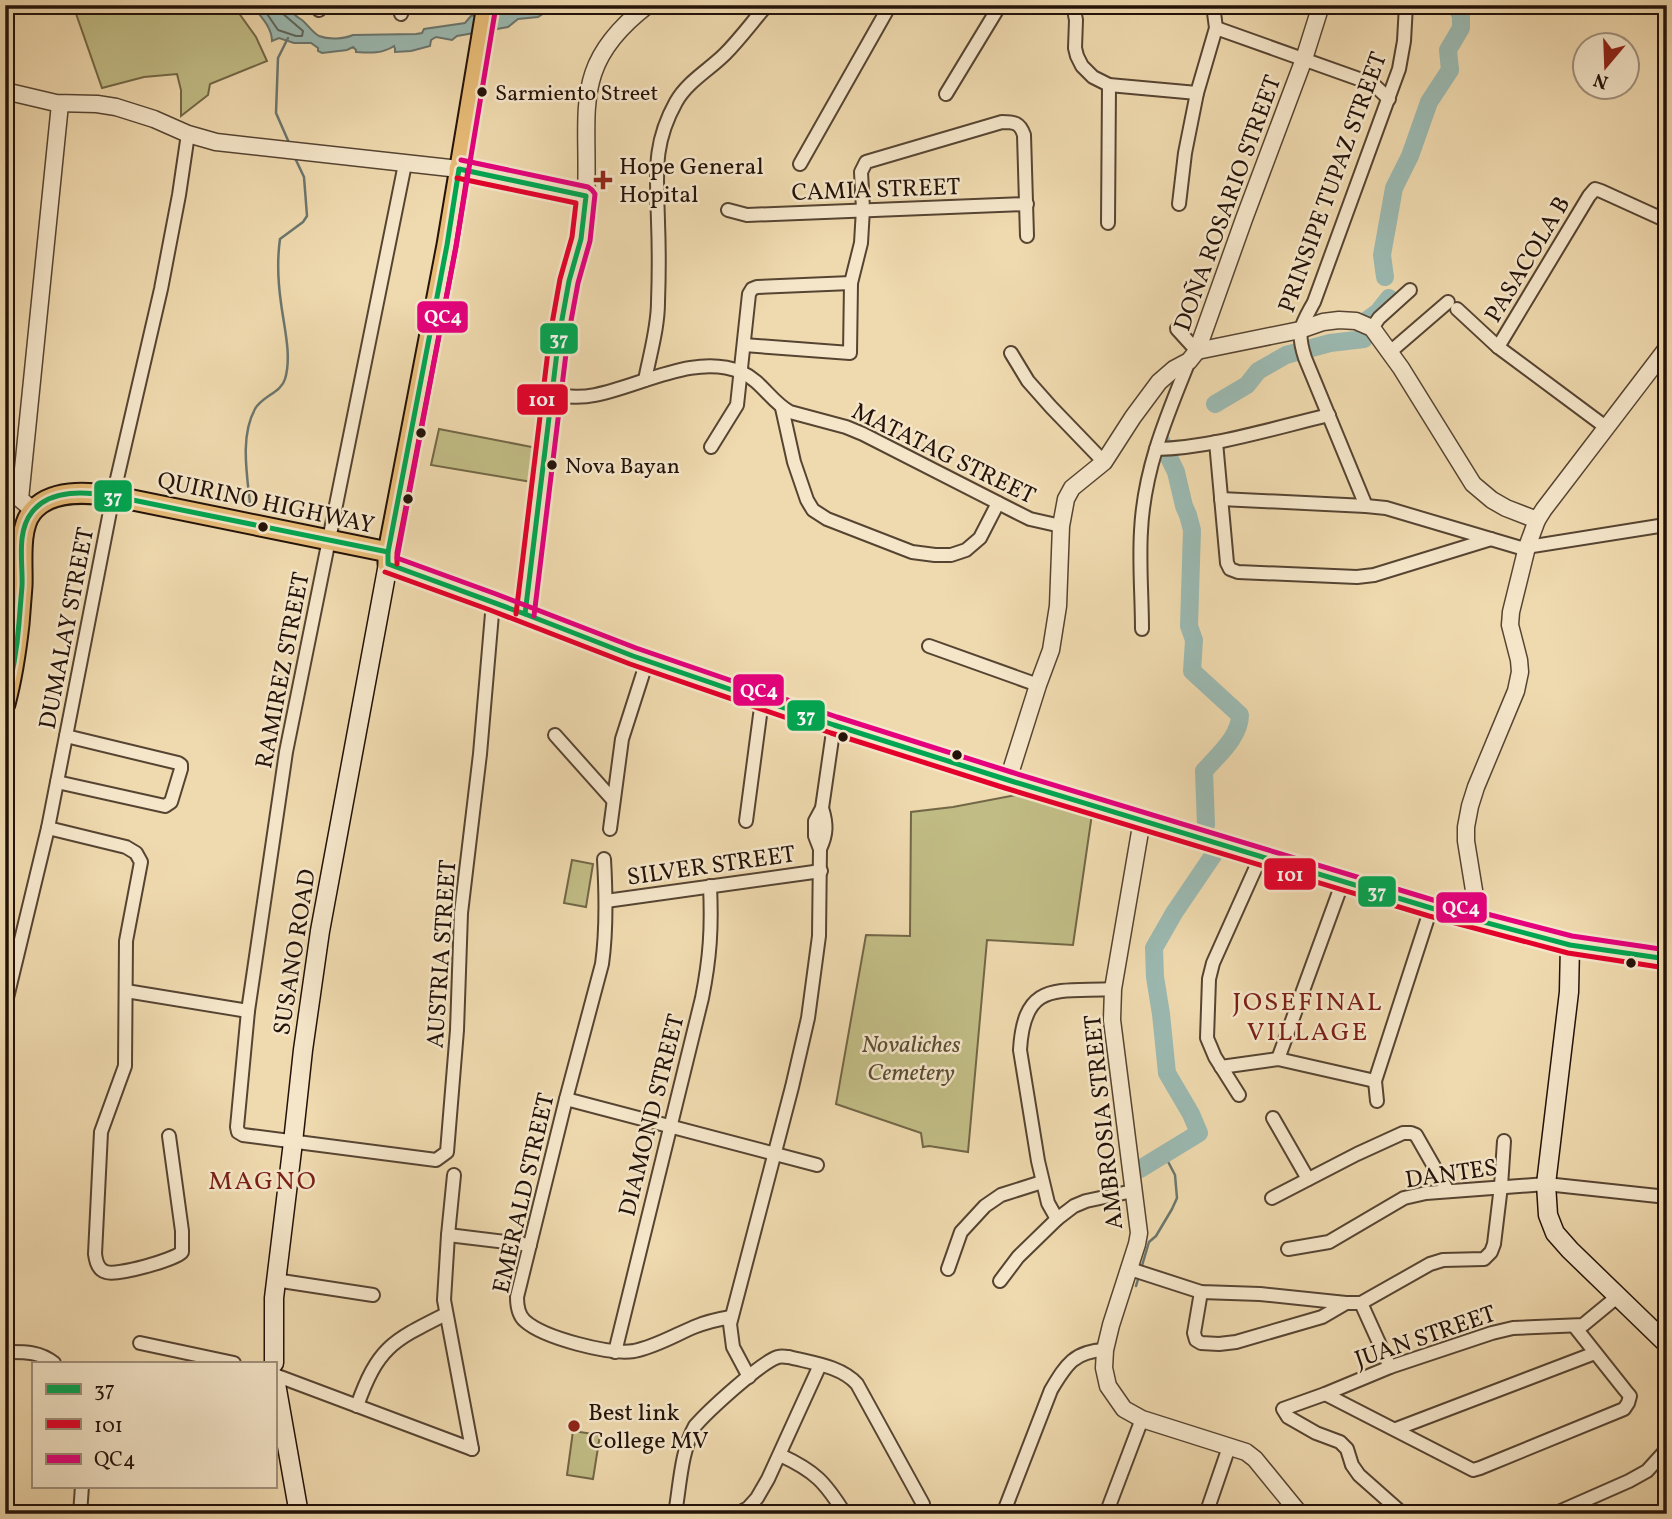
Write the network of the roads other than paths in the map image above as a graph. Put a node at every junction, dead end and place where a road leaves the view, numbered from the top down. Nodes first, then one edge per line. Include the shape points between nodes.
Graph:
1 (486, 5) edge
2 (648, 5) edge
3 (766, 5) edge
4 (890, 5) edge
5 (1000, 5) edge
6 (1073, 5) edge
7 (1213, 5) edge
8 (1321, 5) edge
9 (1406, 5) edge
10 (1216, 28) junction
11 (1304, 59) junction
12 (1109, 85) junction
13 (5, 92) edge
14 (1197, 93) junction
15 (946, 94) dead end
16 (1389, 99) junction
17 (60, 104) junction
18 (188, 134) junction
19 (800, 163) dead end
20 (405, 164) junction
21 (458, 169) junction
22 (586, 197) junction
23 (1027, 204) junction
24 (1179, 204) dead end
25 (863, 209) junction
26 (728, 210) dead end
27 (1667, 220) edge
28 (1108, 223) dead end
29 (1027, 236) dead end
30 (851, 283) junction
31 (1410, 290) dead end
32 (1372, 328) junction
33 (1177, 329) dead end
34 (1300, 330) junction
35 (744, 345) junction
36 (1499, 347) junction
37 (1667, 348) edge
38 (1390, 352) junction
39 (1011, 353) dead end
40 (1193, 356) junction
41 (741, 372) junction
42 (645, 380) junction
43 (553, 395) junction
44 (782, 408) junction
45 (1329, 415) junction
46 (1607, 428) junction
47 (1216, 442) junction
48 (710, 447) dead end
49 (1156, 449) junction
50 (1104, 462) junction
51 (113, 496) junction
52 (1221, 499) junction
53 (15, 502) edge
54 (998, 503) junction
55 (1366, 506) junction
56 (1537, 520) junction
57 (1061, 526) junction
58 (1659, 526) dead end
59 (1491, 539) junction
60 (329, 540) junction
61 (1527, 547) junction
62 (388, 558) junction
63 (13, 586) edge
64 (493, 602) junction
65 (525, 615) junction
66 (1142, 629) dead end
67 (929, 646) dead end
68 (647, 661) junction
69 (1038, 685) junction
70 (762, 700) junction
71 (5, 704) edge
72 (834, 725) junction
73 (555, 735) dead end
74 (66, 736) junction
75 (1008, 780) junction
76 (57, 782) junction
77 (613, 800) junction
78 (1142, 820) junction
79 (746, 821) dead end
80 (48, 828) junction
81 (610, 829) dead end
82 (1261, 856) junction
83 (604, 859) dead end
84 (821, 871) junction
85 (1343, 881) junction
86 (710, 886) junction
87 (606, 901) junction
88 (1432, 908) junction
89 (1479, 921) junction
90 (1570, 944) junction
91 (1667, 959) edge
92 (1113, 989) junction
93 (126, 991) junction
94 (5, 1006) edge
95 (248, 1011) junction
96 (1278, 1059) junction
97 (1221, 1067) junction
98 (1375, 1081) junction
99 (1239, 1095) dead end
100 (566, 1099) junction
101 (1377, 1101) dead end
102 (1273, 1118) dead end
103 (670, 1126) junction
104 (169, 1136) dead end
105 (1504, 1141) dead end
106 (293, 1142) junction
107 (774, 1154) junction
108 (817, 1165) dead end
109 (454, 1175) dead end
110 (1308, 1179) junction
111 (1042, 1182) junction
112 (1546, 1184) junction
113 (1501, 1186) junction
114 (1133, 1191) junction
115 (1448, 1191) junction
116 (1667, 1197) edge
117 (1272, 1198) dead end
118 (1057, 1219) junction
119 (448, 1235) junction
120 (530, 1245) junction
121 (1288, 1249) dead end
122 (947, 1269) dead end
123 (1133, 1270) junction
124 (275, 1280) junction
125 (1000, 1281) dead end
126 (1201, 1292) junction
127 (373, 1295) dead end
128 (1617, 1297) junction
129 (1346, 1303) junction
130 (1361, 1303) junction
131 (446, 1314) junction
132 (731, 1317) junction
133 (1575, 1327) junction
134 (140, 1343) dead end
135 (1667, 1344) edge
136 (1105, 1350) junction
137 (5, 1352) edge
138 (615, 1352) junction
139 (1595, 1353) junction
140 (53, 1362) edge
141 (229, 1362) edge
142 (274, 1362) edge
143 (820, 1365) junction
144 (1390, 1367) junction
145 (276, 1377) edge
146 (749, 1377) junction
147 (276, 1388) edge
148 (1325, 1394) junction
149 (357, 1406) junction
150 (1142, 1419) junction
151 (279, 1422) edge
152 (1396, 1429) junction
153 (1229, 1447) junction
154 (1667, 1449) edge
155 (780, 1455) junction
156 (82, 1488) edge
157 (923, 1504) dead end
158 (80, 1514) edge
159 (299, 1514) edge
160 (675, 1514) edge
161 (737, 1514) edge
162 (845, 1514) edge
163 (1003, 1514) edge
164 (1107, 1514) edge
165 (1206, 1514) edge
166 (1300, 1514) edge
167 (1403, 1514) edge
168 (1554, 1514) edge

1 - 21 main road, QUIRINO HIGHWAY
2 - 22 street via 613,38 593,73 586,110
3 - 42 street via 726,53 687,88 661,139 656,170 658,305
4 - 19 street
5 - 15 street
6 - 12 street via 1077,56 1093,77
7 - 10 street
8 - 11 street, DOÑA ROSARIO STREET
9 - 16 street, PRINSIPE TUPAZ STREET via 1403,53
10 - 11 street
10 - 14 street
11 - 16 street via 1373,84
11 - 40 street, DOÑA ROSARIO STREET
12 - 14 street
12 - 28 street
13 - 17 street
14 - 24 street
16 - 34 street, PRINSIPE TUPAZ STREET
17 - 18 street via 116,107
17 - 53 street
18 - 20 street via 216,142
18 - 51 street, DUMALAY STREET via 161,289
20 - 21 street
20 - 60 street, RAMIREZ STREET
21 - 22 main road
21 - 62 main road, QUIRINO HIGHWAY
22 - 43 main road via 581,239 564,304
23 - 25 street, CAMIA STREET
23 - 25 street via 1024,135 1013,122 1002,122 866,162 861,172
23 - 29 street
25 - 26 street, CAMIA STREET via 747,215
25 - 30 street via 860,252
27 - 36 street, PASACOLA B via 1601,191 1591,192
30 - 35 street via 752,289
30 - 35 street via 850,353
31 - 32 street
32 - 34 street via 1339,320
32 - 38 street
33 - 40 street
34 - 40 street
34 - 45 street via 1304,354
35 - 41 street
36 - 38 street via 1453,306
36 - 46 street
37 - 46 street
38 - 56 street via 1473,484 1506,508
39 - 50 street via 1028,381
40 - 49 street
40 - 50 street, DOÑA ROSARIO STREET via 1159,382
41 - 42 street via 704,367
41 - 44 street, MATATAG STREET
41 - 48 street via 735,411
42 - 43 street via 597,395
43 - 65 main road
44 - 54 street, MATATAG STREET via 863,434
44 - 54 street via 807,500 827,519 912,552 951,555 967,550 980,538
45 - 47 street
45 - 55 street
46 - 56 street
47 - 49 street
47 - 52 street
49 - 66 street via 1141,531
50 - 57 street, DOÑA ROSARIO STREET via 1072,488
51 - 53 main road, QUIRINO HIGHWAY via 84,493
51 - 60 main road, QUIRINO HIGHWAY
51 - 74 street, DUMALAY STREET
52 - 55 street
52 - 59 street via 1227,563 1238,572 1374,575
53 - 63 main road via 29,517
54 - 57 street, MATATAG STREET via 1030,519
55 - 59 street
56 - 61 street
57 - 69 street, DOÑA ROSARIO STREET via 1058,606 1051,650
58 - 61 street
59 - 61 street
60 - 62 main road, QUIRINO HIGHWAY
60 - 95 street, RAMIREZ STREET via 286,752
61 - 89 street via 1510,625 1519,660 1516,691 1476,787 1466,827
62 - 64 main road
62 - 106 main road, SUSANO ROAD via 320,931
63 - 71 main road via 19,627
64 - 65 main road
64 - 106 street, AUSTRIA STREET via 461,913 447,1152 436,1160
65 - 68 main road
67 - 69 street
68 - 70 main road
68 - 77 street via 622,739
69 - 75 street, DOÑA ROSARIO STREET
70 - 72 main road
70 - 79 street
72 - 75 main road
72 - 84 street via 822,808 815,821
73 - 77 street
74 - 76 street, DUMALAY STREET
74 - 76 street via 178,763 181,769 171,802 165,806
75 - 78 main road
76 - 80 street, DUMALAY STREET
77 - 81 street
78 - 82 main road
78 - 92 street, AMBROSIA STREET
80 - 93 street via 118,844 140,858 126,941
80 - 94 street, DUMALAY STREET
82 - 85 main road
82 - 97 street via 1209,979 1207,1038
83 - 87 street, EMERALD STREET
84 - 86 street, SILVER STREET
84 - 107 street via 813,988
85 - 88 main road
85 - 96 street
86 - 87 street, SILVER STREET
86 - 103 street, DIAMOND STREET via 707,971
87 - 100 street, EMERALD STREET via 602,964
88 - 89 main road
88 - 98 street
89 - 90 main road
90 - 91 main road
90 - 112 main road via 1569,992
92 - 111 street via 1049,992 1037,999 1025,1017 1020,1050
92 - 114 street, AMBROSIA STREET via 1113,1040
93 - 95 street
93 - 104 street via 125,1066 101,1132 95,1254 107,1273 174,1259 182,1252
95 - 106 street, RAMIREZ STREET via 237,1127 243,1135
96 - 97 street
96 - 98 street
97 - 99 street
98 - 101 street
100 - 103 street
100 - 120 street, EMERALD STREET
102 - 110 street
103 - 107 street
103 - 138 street, DIAMOND STREET
105 - 113 street
106 - 124 main road, SUSANO ROAD
107 - 108 street
107 - 132 street
109 - 119 street
110 - 115 street via 1410,1133
110 - 117 street
111 - 118 street
111 - 122 street via 1001,1195 985,1206 961,1231
112 - 113 street, DANTES
112 - 116 street, DANTES
112 - 128 main road via 1548,1215 1555,1233
113 - 115 street, DANTES
113 - 130 street via 1494,1244 1484,1259 1430,1264
114 - 118 street via 1086,1201
114 - 123 street, AMBROSIA STREET via 1139,1233
115 - 121 street, DANTES via 1404,1198 1329,1242
118 - 125 street
119 - 120 street
119 - 131 street
120 - 138 street, EMERALD STREET via 517,1297 519,1314 549,1334
123 - 126 street
123 - 136 street, AMBROSIA STREET
124 - 127 street
124 - 142 main road, SUSANO ROAD
126 - 129 street
126 - 129 street via 1194,1333 1201,1343 1236,1342 1322,1317
128 - 133 street
128 - 135 main road
129 - 130 street
130 - 144 street
131 - 149 street via 402,1336 382,1354
131 - 149 street via 472,1449
132 - 138 street, EMERALD STREET via 645,1348
132 - 146 street via 733,1347
133 - 139 street
133 - 144 street, JUAN STREET via 1513,1328
134 - 141 street
136 - 150 street, AMBROSIA STREET via 1108,1386 1124,1409
136 - 163 street via 1075,1357 1060,1374
137 - 140 street via 32,1353
139 - 152 street
139 - 152 street via 1630,1396 1624,1409 1486,1466 1473,1470
143 - 146 street via 781,1356
143 - 155 street
143 - 157 street via 846,1374 857,1384
144 - 148 street, JUAN STREET
145 - 149 street
146 - 160 street via 695,1426
147 - 151 main road
148 - 152 street
148 - 167 street, JUAN STREET via 1283,1409 1288,1417 1340,1442 1359,1475
150 - 153 street, AMBROSIA STREET
150 - 164 street
151 - 159 main road
153 - 165 street
153 - 166 street, AMBROSIA STREET via 1255,1459
154 - 168 street via 1647,1471
155 - 161 street via 757,1498
155 - 162 street via 813,1472
156 - 158 street

